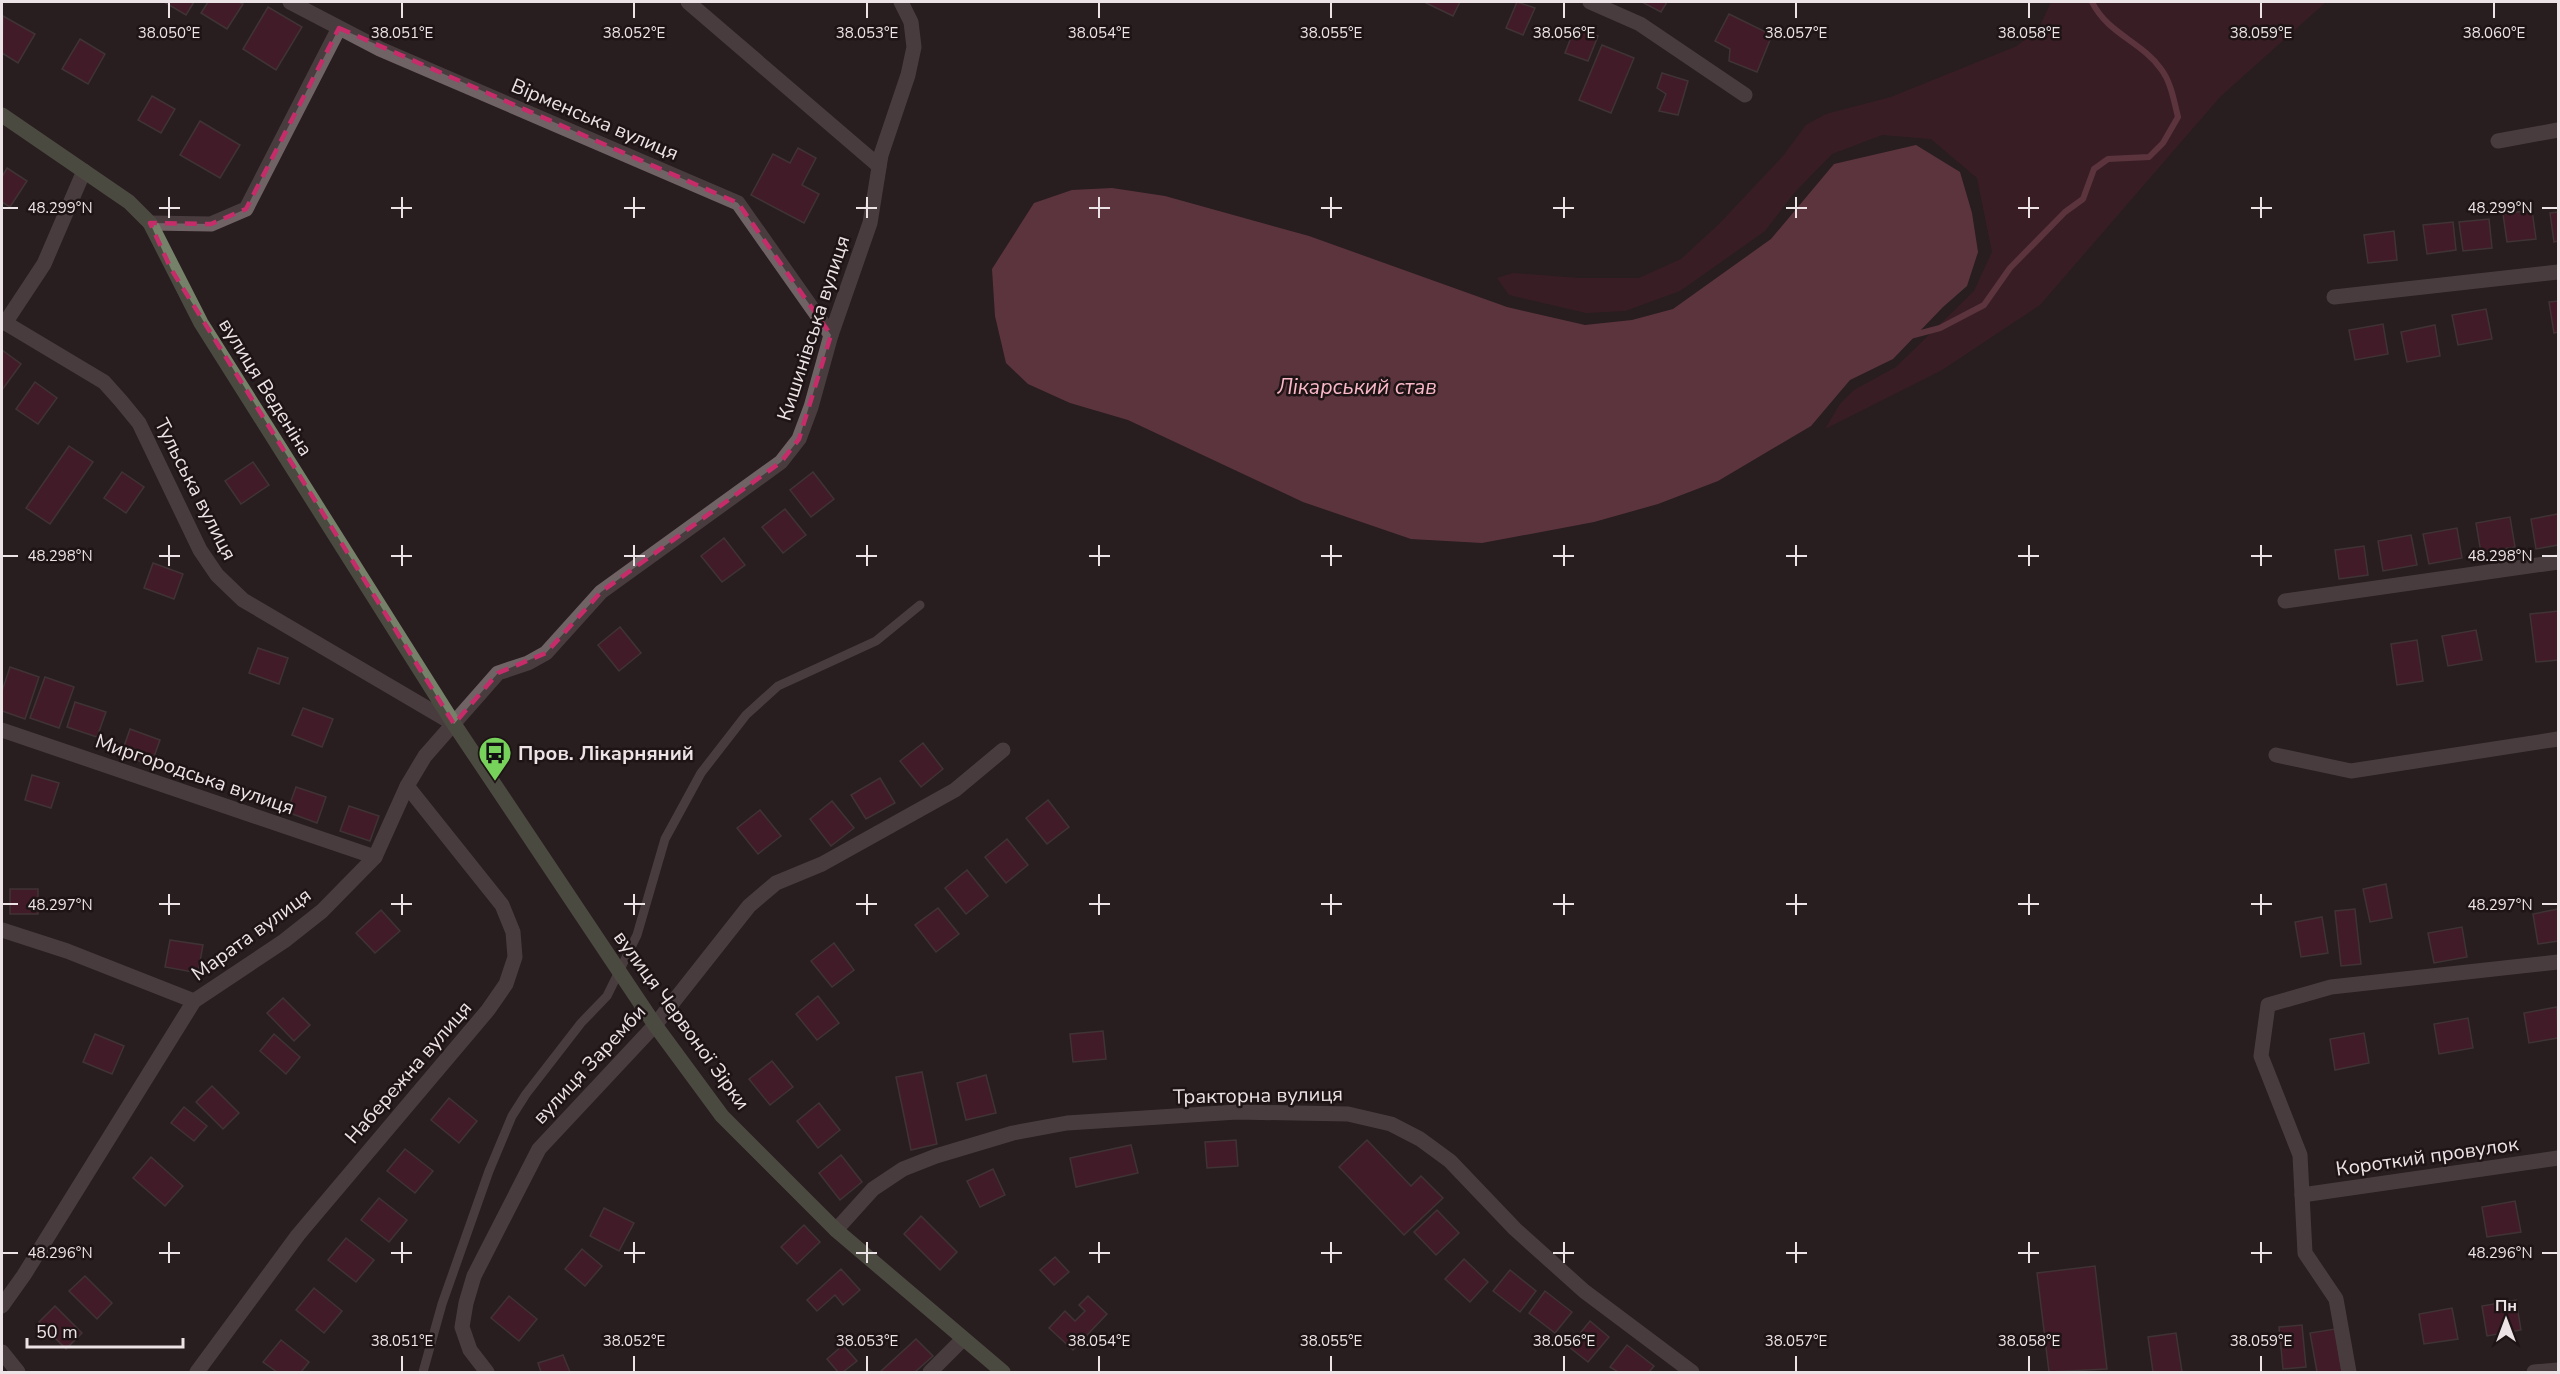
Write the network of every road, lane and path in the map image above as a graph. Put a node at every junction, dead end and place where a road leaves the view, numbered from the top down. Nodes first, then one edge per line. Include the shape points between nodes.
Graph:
1 (290, 2) edge
2 (688, 2) edge
3 (901, 2) edge
4 (1590, 2) edge
5 (339, 28) junction
6 (1745, 95) dead end
7 (2, 115) edge
8 (2559, 130) edge
9 (2498, 141) dead end
10 (879, 166) junction
11 (84, 171) junction
12 (150, 223) junction
13 (2559, 272) edge
14 (2334, 297) dead end
15 (3, 322) edge
16 (831, 335) junction
17 (2559, 562) edge
18 (2285, 601) dead end
19 (920, 605) dead end
20 (454, 724) junction
21 (2, 730) edge
22 (2559, 739) edge
23 (1003, 750) dead end
24 (2276, 755) dead end
25 (407, 786) junction
26 (375, 857) junction
27 (2, 930) edge
28 (2559, 962) edge
29 (619, 971) junction
30 (194, 1000) junction
31 (656, 1025) junction
32 (2559, 1158) edge
33 (2302, 1195) junction
34 (836, 1230) junction
35 (2, 1306) edge
36 (963, 1338) junction
37 (2, 1352) edge
38 (2559, 1370) edge
39 (18, 1372) edge
40 (197, 1372) edge
41 (423, 1372) edge
42 (487, 1372) edge
43 (930, 1372) edge
44 (1003, 1372) edge
45 (1692, 1372) edge
46 (2349, 1372) edge
47 (2534, 1372) edge

1 - 5 street, Вірменська вулиця
2 - 10 street
3 - 10 street, Кишинівська вулиця via 911,22 914,47
4 - 6 street via 1640,24
5 - 12 street via 246,209 211,224
5 - 16 street, Вірменська вулиця via 738,203
7 - 11 street, вулиця Веденіна
8 - 9 street
10 - 16 street, Кишинівська вулиця via 870,223
11 - 12 street, вулиця Веденіна via 129,202
11 - 15 street via 44,264
12 - 20 street, вулиця Веденіна via 201,322
13 - 14 street
15 - 20 street, Тульська вулиця via 104,382 122,401 139,423 200,550 217,575 243,600
16 - 20 street, Кишинівська вулиця via 799,439 781,462 601,592 546,653 498,673
17 - 18 street
19 - 29 lane via 876,641 778,686 746,715 701,773 665,839 647,907
20 - 25 street, Марата вулиця via 425,756
20 - 29 street, вулиця Червоної Зірки
21 - 26 street, Миргородська вулиця
22 - 24 street via 2351,771
23 - 31 street, вулиця Заремби via 955,790 822,864 776,883 749,906
25 - 26 street, Марата вулиця
25 - 40 street, Набережна вулиця via 502,905 513,932 515,957 506,984 298,1235
26 - 30 street, Марата вулиця via 322,911
27 - 30 street
28 - 33 street via 2331,987 2268,1005 2261,1056 2300,1155
29 - 31 street, вулиця Червоної Зірки
29 - 41 lane via 607,996 581,1023 512,1116 442,1304
30 - 35 street, Марата вулиця
31 - 34 street, вулиця Червоної Зірки via 722,1116
31 - 42 street, вулиця Заремби via 539,1149 474,1276 462,1327 470,1350
32 - 33 street, Короткий провулок
33 - 46 street via 2305,1253 2336,1299
34 - 36 street, вулиця Червоної Зірки
34 - 45 street, Тракторна вулиця via 873,1189 903,1169 1013,1133 1067,1123 1237,1112 1348,1114 1390,1124 1420,1138 1450,1161 1515,1229 1584,1291
36 - 43 street
36 - 44 street, вулиця Червоної Зірки
37 - 39 street
38 - 47 street

